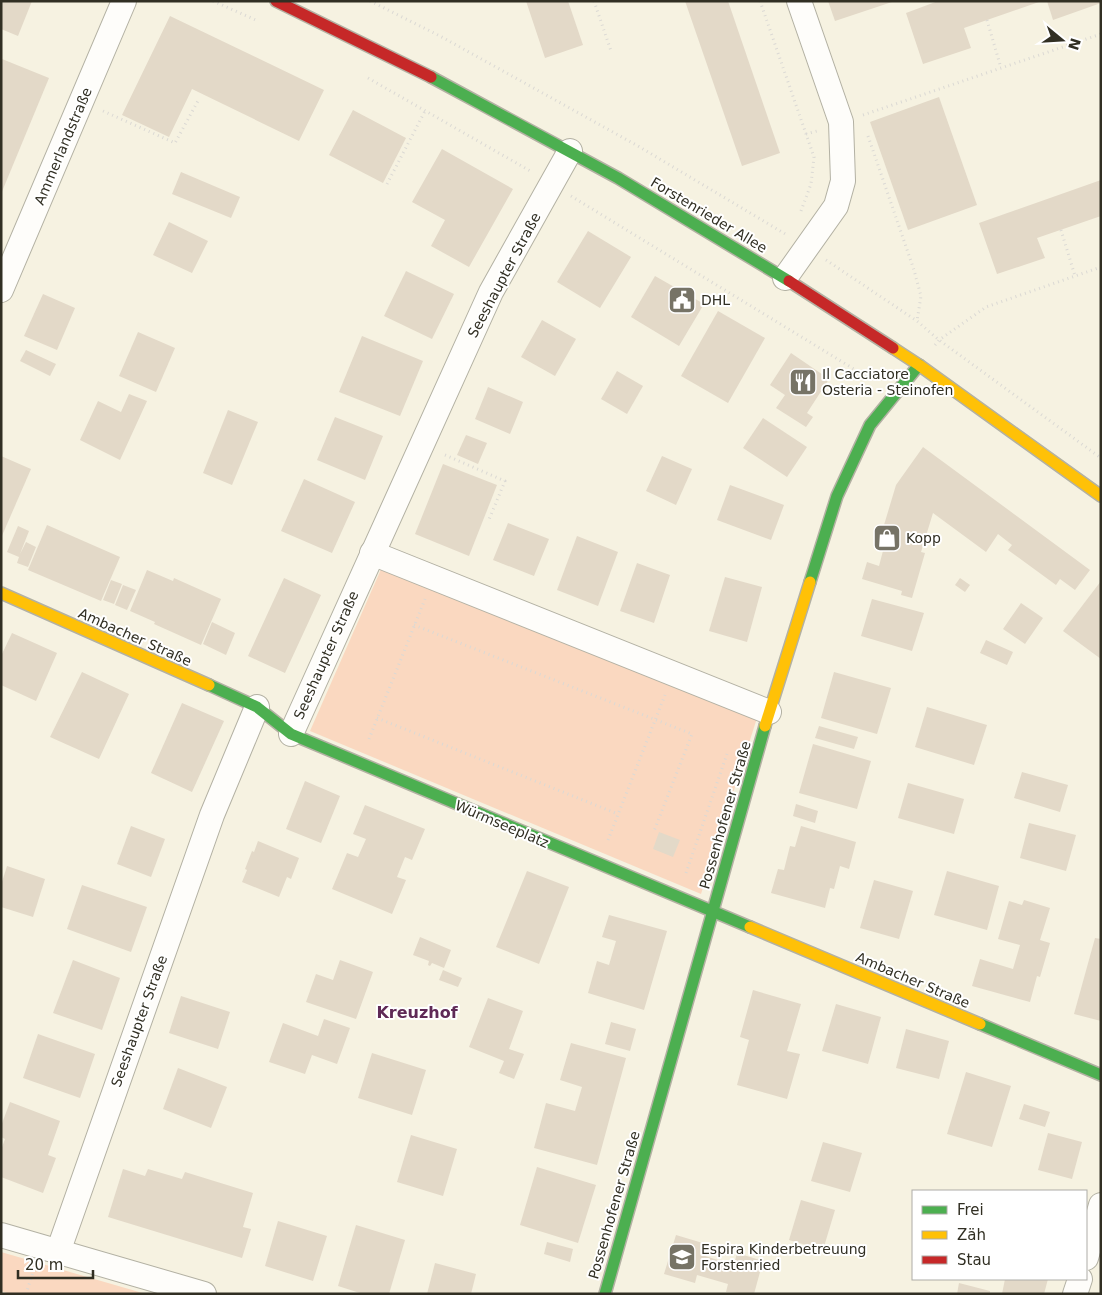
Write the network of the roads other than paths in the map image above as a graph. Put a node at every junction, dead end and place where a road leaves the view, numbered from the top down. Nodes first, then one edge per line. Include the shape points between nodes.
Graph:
1 (124, 1) edge
2 (276, 1) edge
3 (799, 1) edge
4 (570, 152) junction
5 (10, 245) edge
6 (785, 278) junction
7 (1, 290) edge
8 (919, 365) junction
9 (1101, 496) edge
10 (372, 553) junction
11 (1, 593) edge
12 (257, 707) junction
13 (769, 712) junction
14 (291, 734) junction
15 (713, 912) junction
16 (1101, 1076) edge
17 (1101, 1205) edge
18 (1, 1236) edge
19 (58, 1252) junction
20 (1087, 1254) edge
21 (1080, 1280) edge
22 (204, 1294) edge
23 (605, 1294) edge
24 (1075, 1294) edge

1 - 5 street, Ammerlandstraße via 82,102
2 - 4 street, Forstenrieder Allee via 421,72
3 - 6 street via 841,122 843,181 836,206
4 - 6 street, Forstenrieder Allee
4 - 10 street, Seeshaupter Straße via 491,292
5 - 7 street, Ammerlandstraße
6 - 8 street, Forstenrieder Allee
8 - 9 street, Forstenrieder Allee
8 - 13 street, Possenhofener Straße via 870,425 837,496
10 - 13 street
10 - 14 street, Seeshaupter Straße
11 - 12 street, Ambacher Straße
12 - 14 street, Seeshaupter Straße
12 - 19 street, Seeshaupter Straße via 212,816
13 - 15 street, Possenhofener Straße
14 - 15 street, Würmseeplatz
15 - 16 street, Ambacher Straße
15 - 23 street, Possenhofener Straße
17 - 20 street
18 - 19 street
19 - 22 street
21 - 24 street

